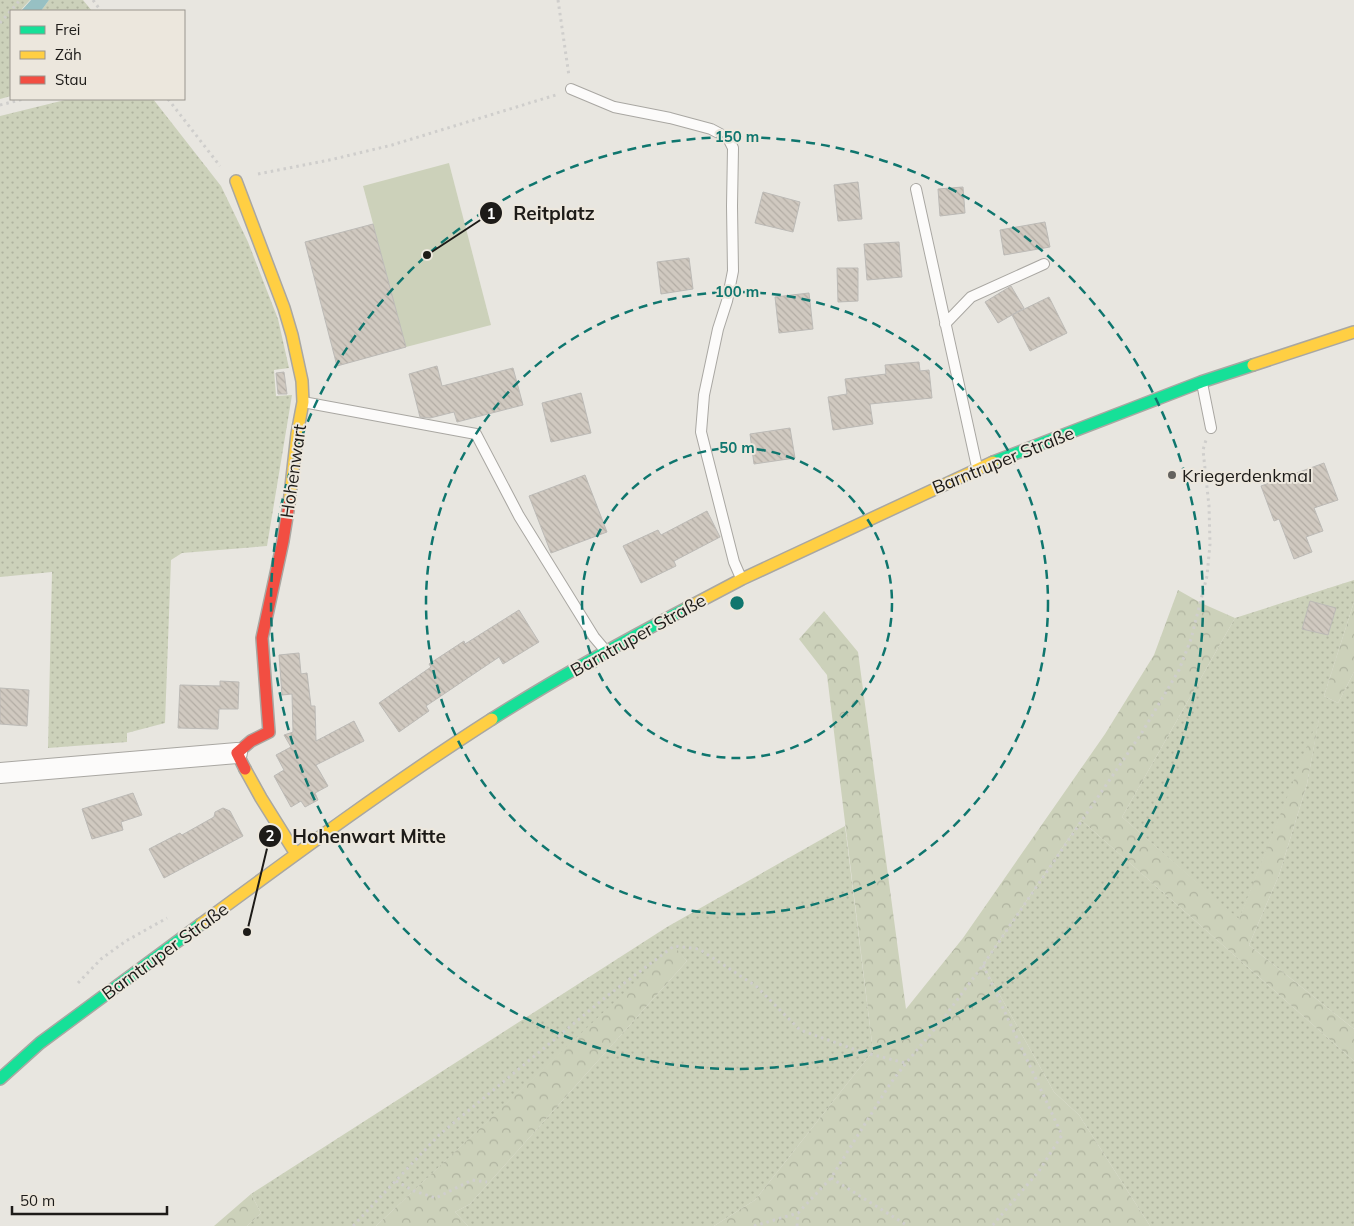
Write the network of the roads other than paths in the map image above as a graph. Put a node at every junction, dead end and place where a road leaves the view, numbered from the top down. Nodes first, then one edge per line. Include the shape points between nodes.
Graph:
1 (571, 89) road end
2 (236, 181) road end
3 (916, 189) dead end
4 (1044, 264) dead end
5 (945, 324) junction
6 (1354, 332) edge
7 (1202, 382) junction
8 (303, 402) junction
9 (1210, 428) road end
10 (977, 468) junction
11 (742, 579) junction
12 (606, 651) junction
13 (237, 753) junction
14 (0, 773) edge
15 (296, 854) junction
16 (0, 1079) edge

1 - 11 lane via 614,107 711,129 728,138 733,148 734,271 704,395 702,432 734,562
2 - 8 main road, Hohenwart via 287,317 302,381
3 - 5 lane
4 - 5 lane via 972,297
5 - 10 lane
6 - 7 main road, Barntruper Straße
7 - 9 lane
7 - 10 main road, Barntruper Straße
8 - 12 lane via 476,434 519,516 594,637
8 - 13 main road, Hohenwart via 283,541 262,638 269,732
10 - 11 main road, Barntruper Straße
11 - 12 main road, Barntruper Straße
12 - 15 main road, Barntruper Straße via 444,750
13 - 14 street
13 - 15 main road
15 - 16 main road, Barntruper Straße via 48,1038

